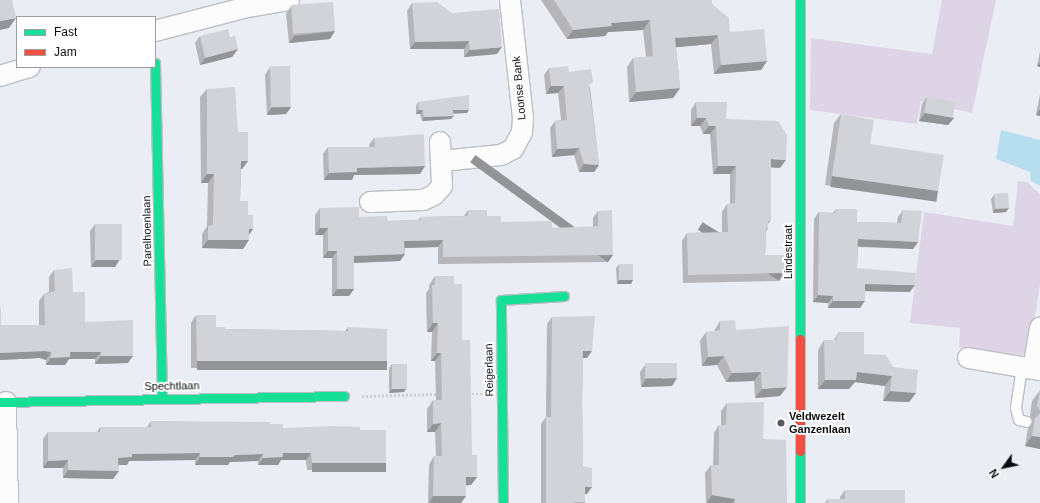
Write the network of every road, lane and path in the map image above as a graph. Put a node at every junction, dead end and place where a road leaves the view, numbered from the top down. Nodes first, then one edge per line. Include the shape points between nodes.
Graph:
1 (289, 0) edge
2 (510, 0) edge
3 (800, 0) edge
4 (156, 31) edge
5 (27, 68) edge
6 (155, 68) edge
7 (0, 76) edge
8 (370, 202) dead end
9 (564, 296) dead end
10 (1040, 328) edge
11 (968, 358) dead end
12 (1032, 368) edge
13 (502, 393) junction
14 (439, 394) dead end
15 (462, 394) edge
16 (344, 396) joint
17 (162, 398) junction
18 (3, 402) edge
19 (1027, 422) dead end
20 (8, 503) edge
21 (503, 503) edge
22 (800, 503) edge

1 - 4 street via 243,8
2 - 8 street, Loonse Bank via 522,132 513,149 501,155 441,151 442,186 434,195 423,200
3 - 22 street, Lindestraat
5 - 7 street
6 - 17 street, Parelhoenlaan
9 - 13 street, Reigerlaan via 501,300
10 - 12 street
11 - 12 street
12 - 19 lane via 1016,408 1019,420
13 - 15 path
13 - 21 street, Reigerlaan
14 - 16 path
16 - 17 street, Spechtlaan
17 - 18 street, Spechtlaan
18 - 20 street

